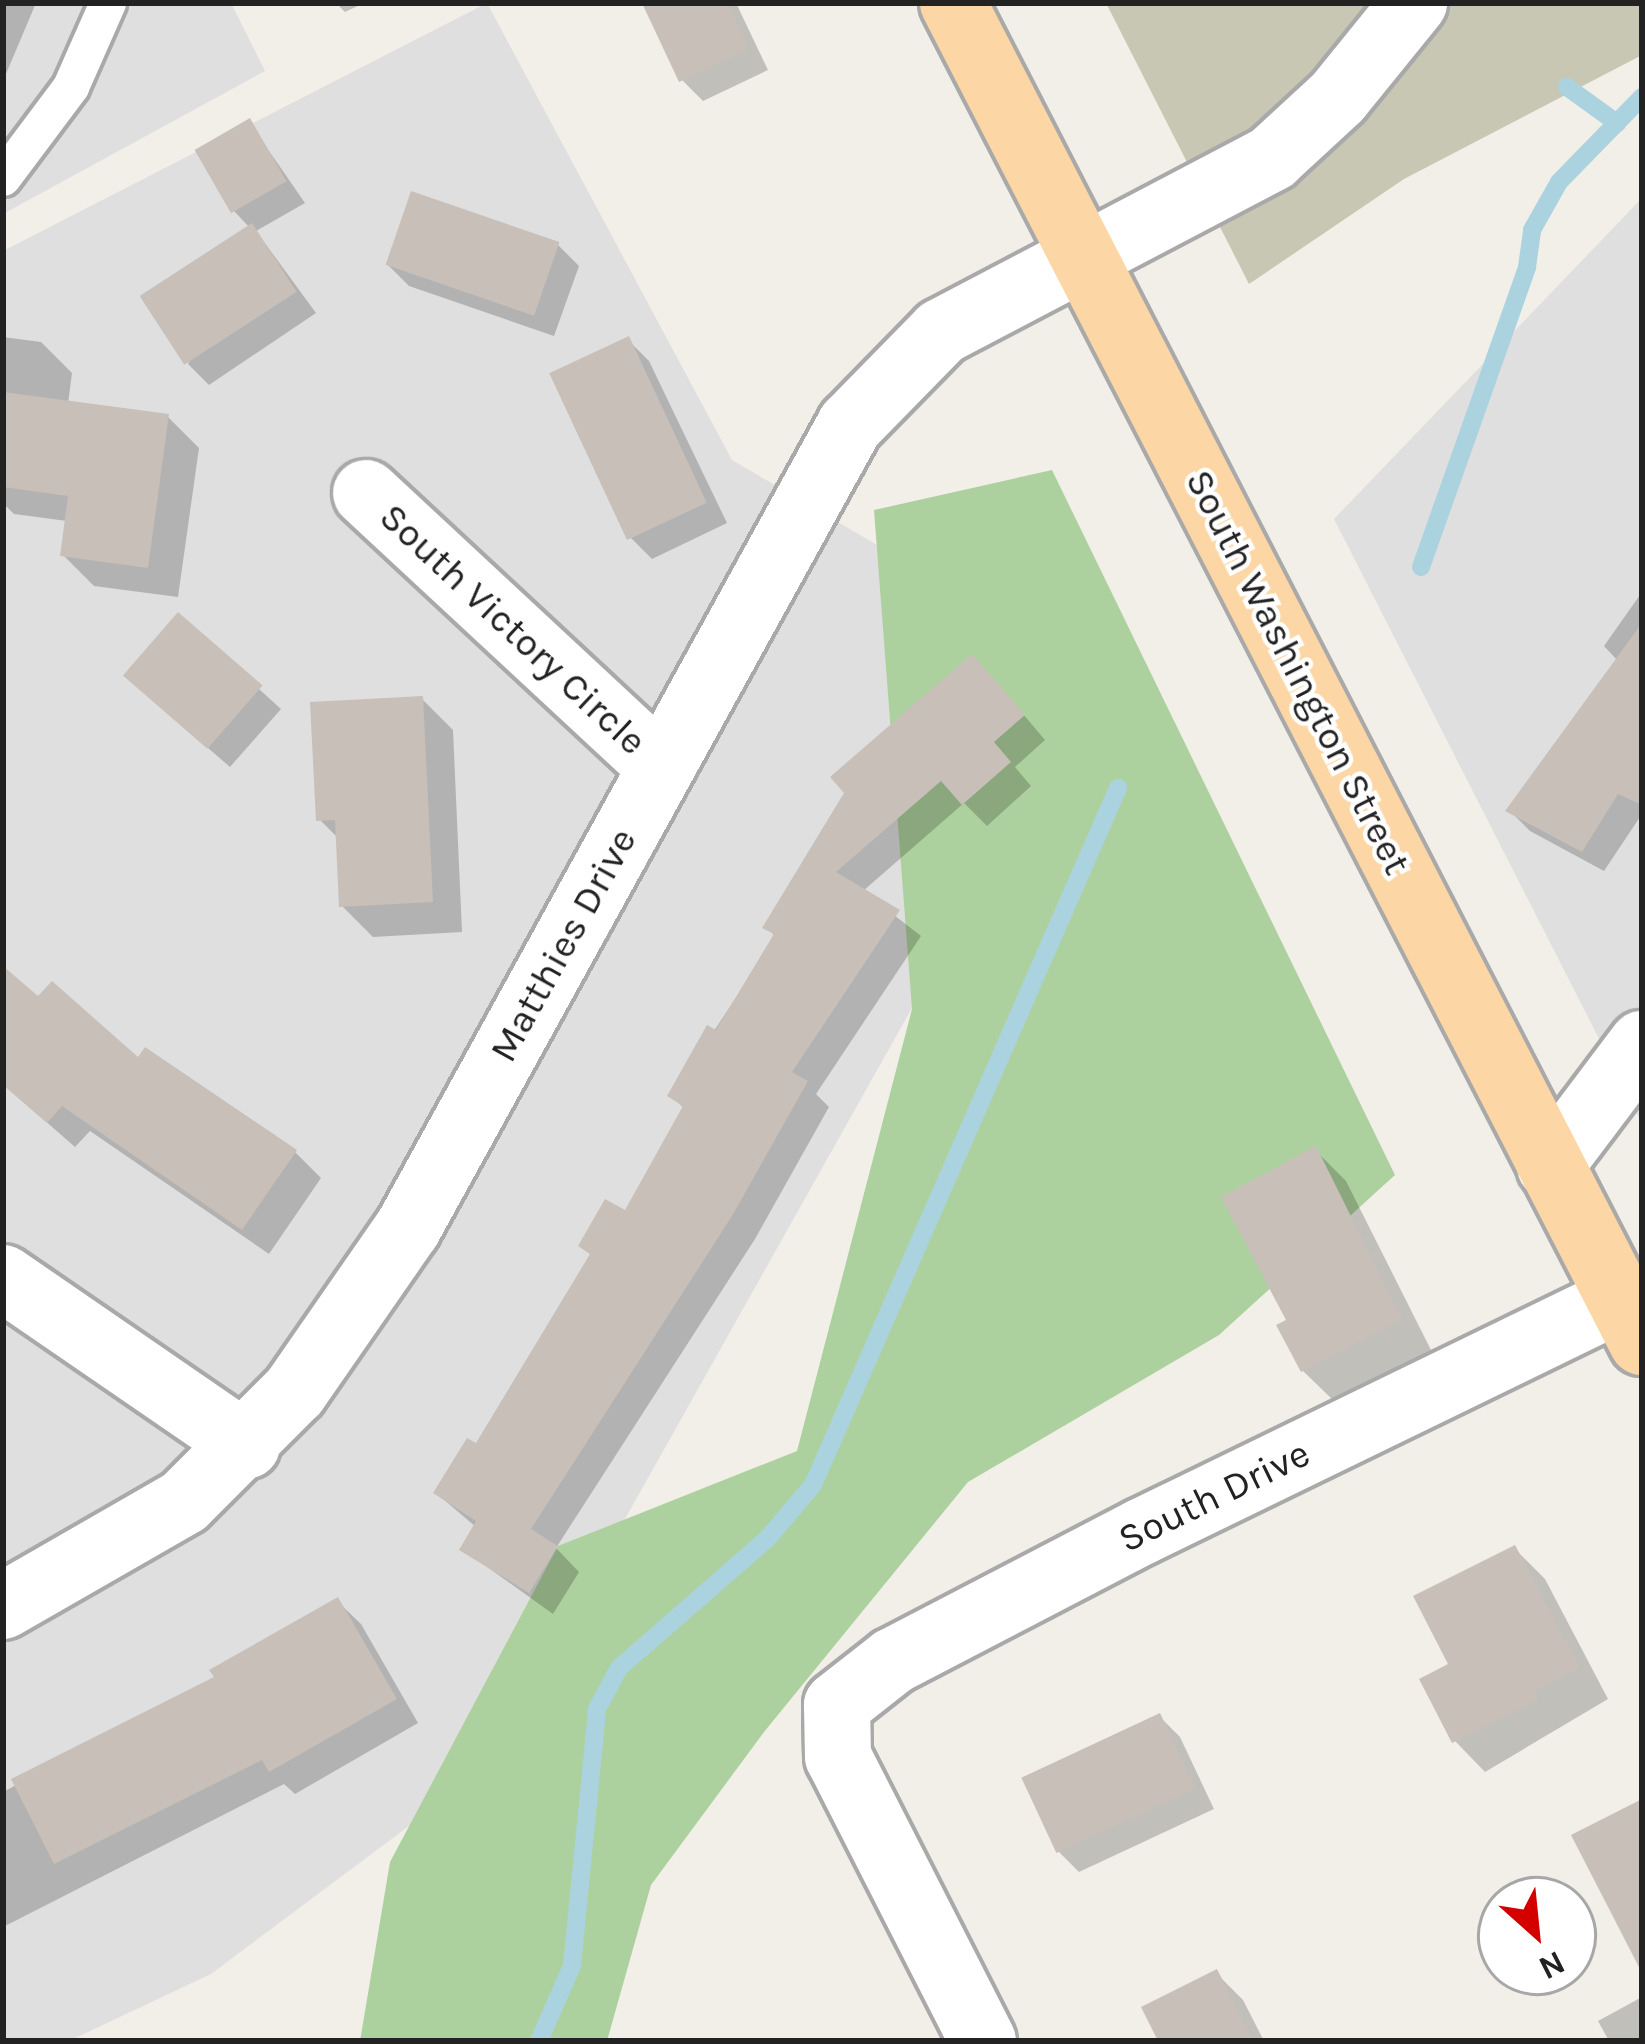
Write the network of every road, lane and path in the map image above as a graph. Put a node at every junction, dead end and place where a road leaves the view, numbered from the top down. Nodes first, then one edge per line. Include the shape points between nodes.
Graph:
1 (108, 3) edge
2 (952, 3) edge
3 (1414, 3) edge
4 (3, 178) edge
5 (1083, 252) junction
6 (366, 493) dead end
7 (660, 766) junction
8 (1642, 1044) edge
9 (1550, 1166) junction
10 (3, 1278) edge
11 (1631, 1321) edge
12 (247, 1446) junction
13 (3, 1606) edge
14 (983, 2041) edge

1 - 4 lane via 70,87
2 - 5 main road, South Washington Street
3 - 5 street, Matthies Drive via 1338,97 1272,158
5 - 7 street, Matthies Drive via 941,332 850,425
5 - 9 main road, South Washington Street
6 - 7 street, South Victory Circle
7 - 12 street, Matthies Drive via 408,1228
8 - 9 street
9 - 11 main road, South Washington Street
10 - 12 street
11 - 14 street, South Drive via 893,1661 837,1705 838,1756
12 - 13 street, Matthies Drive via 184,1502

